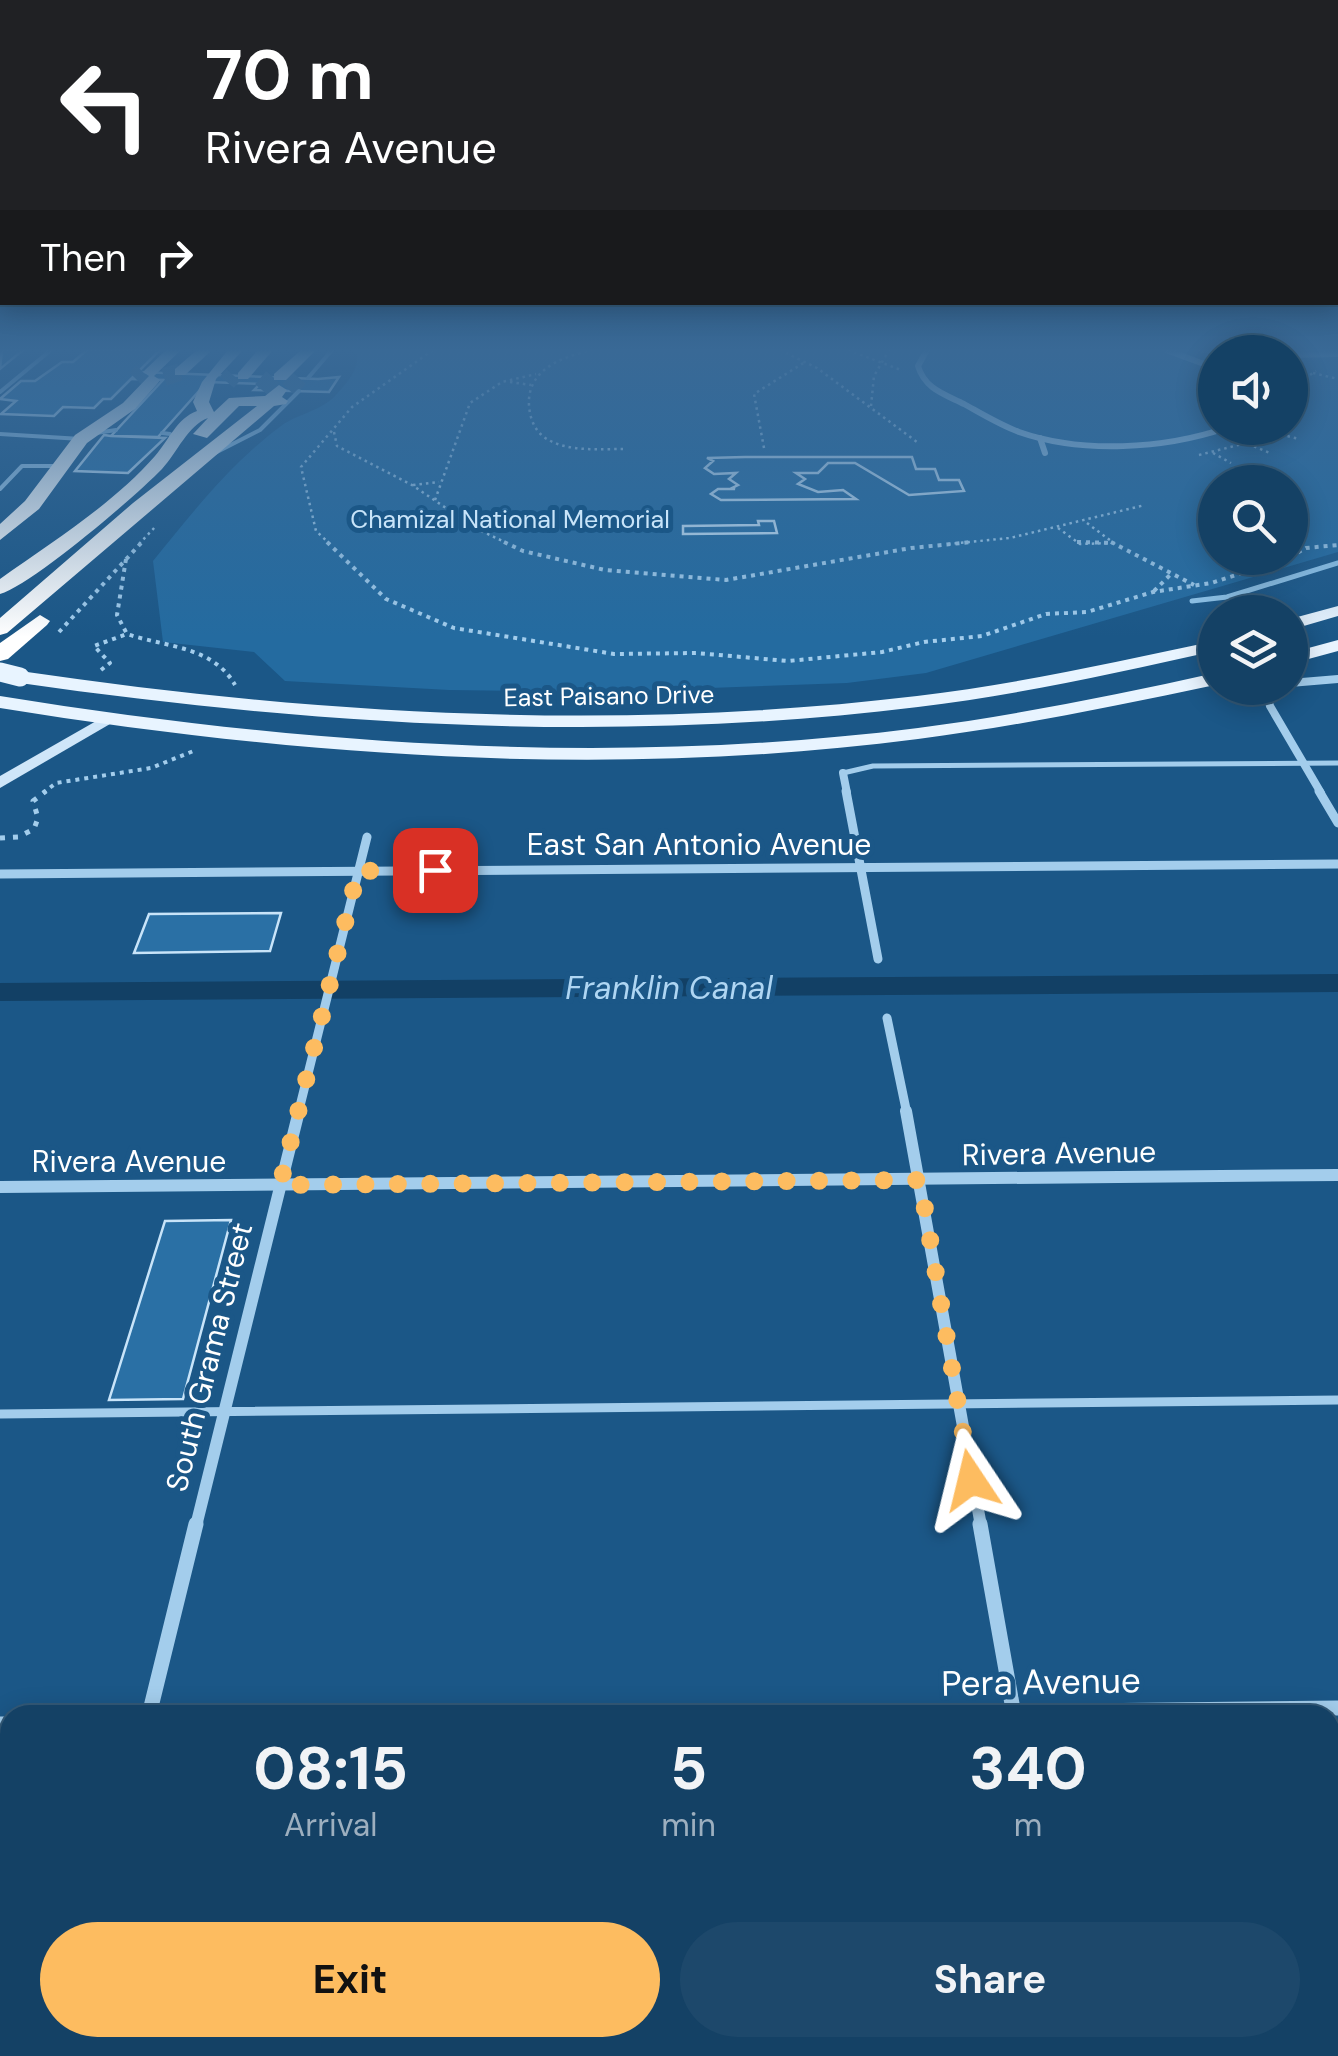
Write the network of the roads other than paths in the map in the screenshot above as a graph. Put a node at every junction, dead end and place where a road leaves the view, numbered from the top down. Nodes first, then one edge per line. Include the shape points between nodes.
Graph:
1 (76, 446) edge
2 (165, 446) edge
3 (214, 446) edge
4 (220, 446) edge
5 (1043, 446) edge
6 (210, 452) junction
7 (1045, 453) dead end
8 (30, 456) dead end
9 (22, 466) junction
10 (58, 466) junction
11 (0, 488) edge
12 (37, 521) junction
13 (0, 534) edge
14 (0, 575) edge
15 (0, 588) edge
16 (1338, 611) edge
17 (1308, 620) edge
18 (0, 629) edge
19 (1338, 645) edge
20 (1198, 649) edge
21 (0, 654) edge
22 (1308, 654) edge
23 (10, 674) edge
24 (1338, 679) edge
25 (1308, 682) edge
26 (1198, 683) edge
27 (232, 697) junction
28 (0, 702) edge
29 (1270, 705) edge
30 (105, 721) junction
31 (1304, 763) junction
32 (1338, 763) edge
33 (843, 773) joint
34 (0, 782) edge
35 (1338, 822) edge
36 (367, 837) dead end
37 (1338, 864) edge
38 (860, 868) junction
39 (358, 871) junction
40 (0, 874) edge
41 (878, 959) dead end
42 (887, 1018) dead end
43 (1338, 1175) edge
44 (920, 1180) junction
45 (280, 1185) junction
46 (0, 1187) edge
47 (1338, 1400) edge
48 (957, 1404) junction
49 (224, 1411) junction
50 (0, 1414) edge
51 (151, 1705) edge
52 (1011, 1705) edge

1 - 10 highway
2 - 15 highway via 106,507
3 - 6 highway
4 - 6 highway
5 - 7 street
6 - 18 highway
6 - 21 highway via 74,591
8 - 9 lane
9 - 10 lane
9 - 11 lane
10 - 12 highway
12 - 13 highway
12 - 14 highway
16 - 17 main road
19 - 22 main road
20 - 27 main road, East Paisano Drive via 969,696 622,724 376,719
23 - 27 main road, East Paisano Drive
24 - 25 street
26 - 30 main road, East Paisano Drive via 958,727 696,750 395,749
27 - 30 main road via 194,713 139,708
28 - 30 main road, East Paisano Drive
29 - 31 street
30 - 34 main road
31 - 32 lane
31 - 33 lane via 873,766
31 - 35 street
33 - 38 street
36 - 39 street, South Grama Street
37 - 38 street, East San Antonio Avenue
38 - 39 street, East San Antonio Avenue
38 - 41 street
39 - 40 street, East San Antonio Avenue
39 - 45 street, South Grama Street
42 - 44 street
43 - 44 street, Rivera Avenue
44 - 45 street, Rivera Avenue
44 - 48 street
45 - 46 street, Rivera Avenue
45 - 49 street, South Grama Street
47 - 48 lane
48 - 49 lane
48 - 52 street
49 - 50 lane
49 - 51 street, South Grama Street

